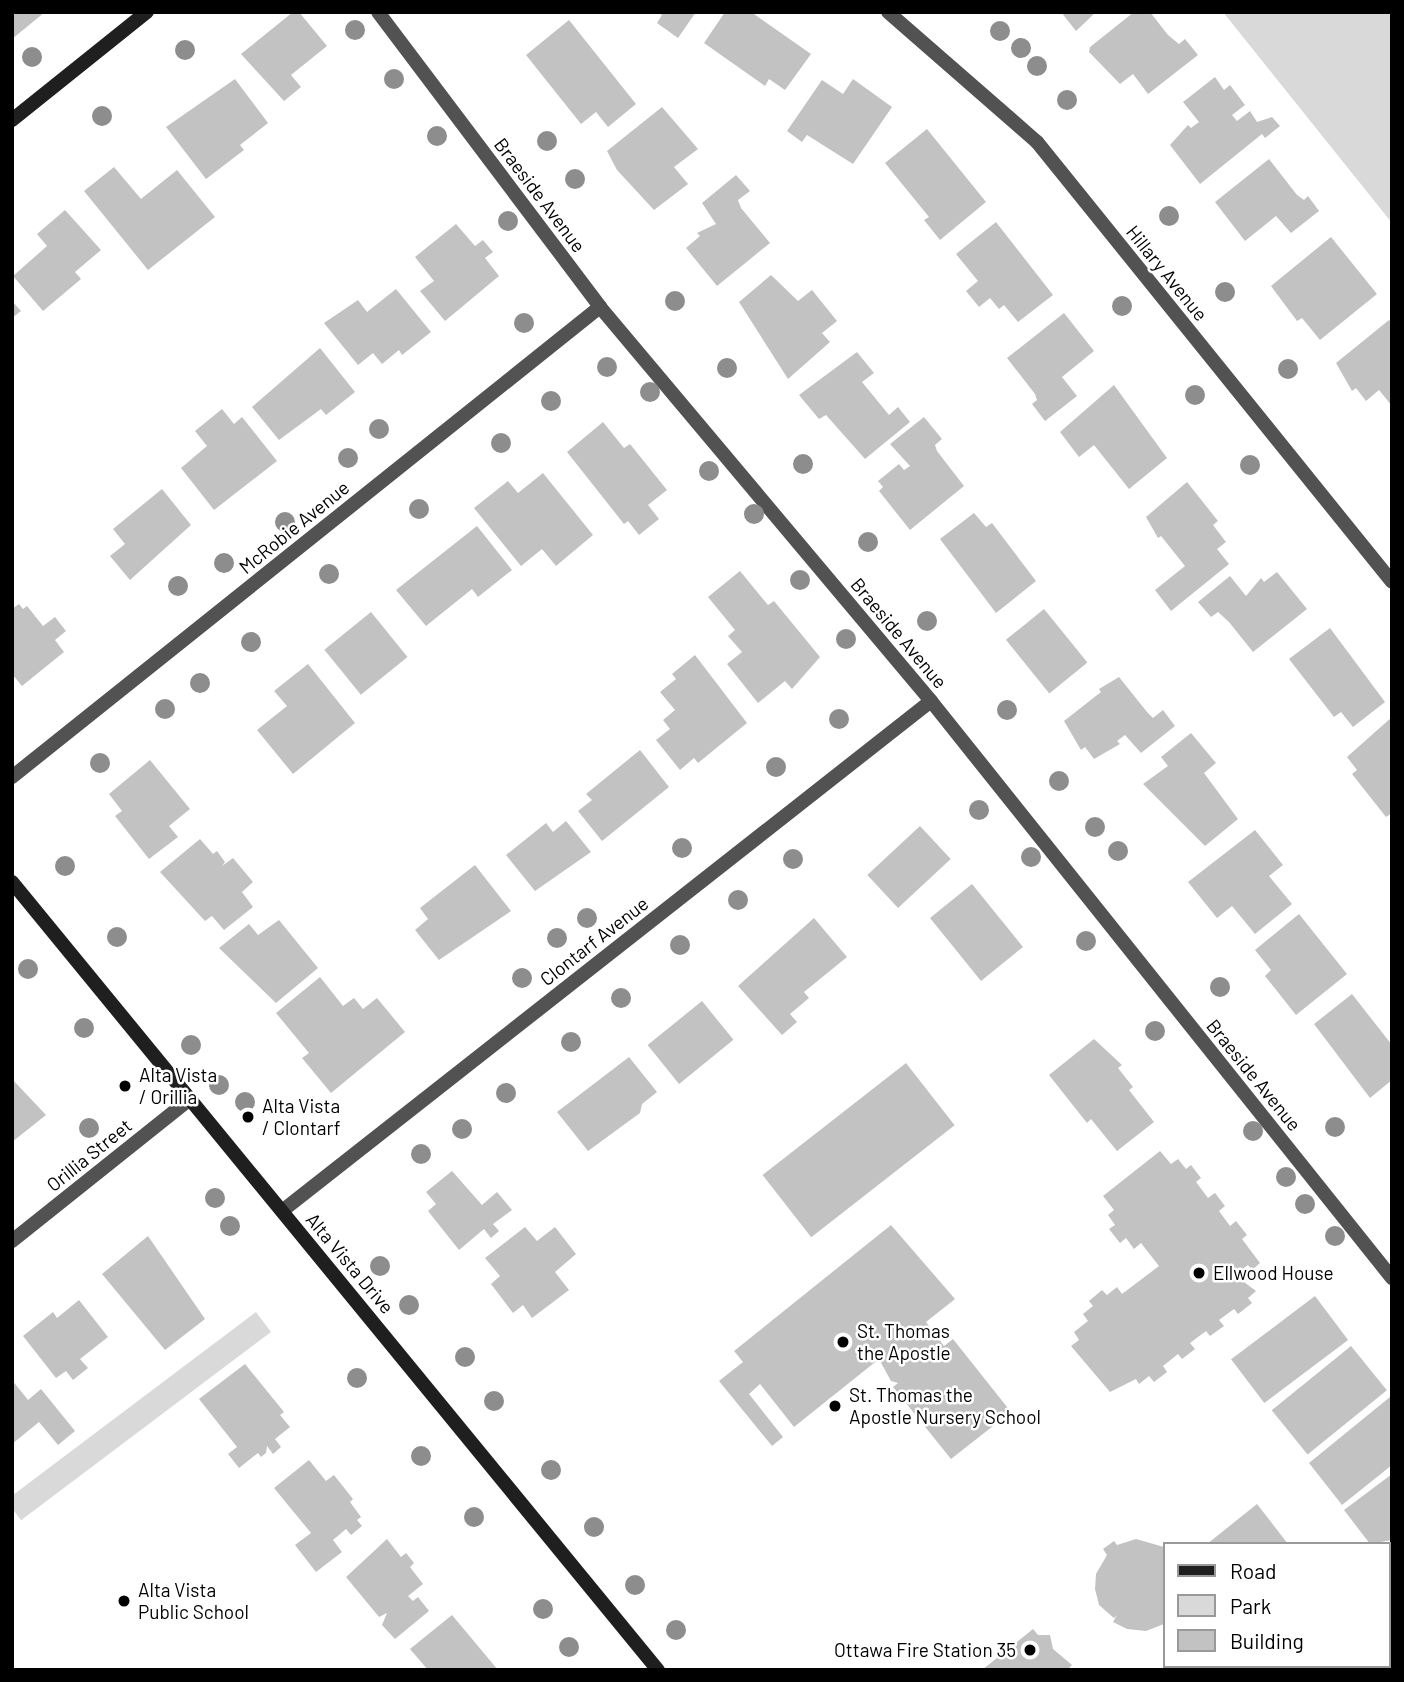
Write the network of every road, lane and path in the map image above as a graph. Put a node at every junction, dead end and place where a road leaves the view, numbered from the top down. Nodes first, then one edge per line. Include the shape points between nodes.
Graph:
1 (147, 12) edge
2 (378, 12) edge
3 (888, 12) edge
4 (12, 120) edge
5 (600, 307) junction
6 (1392, 582) edge
7 (931, 701) junction
8 (12, 778) edge
9 (12, 882) edge
10 (190, 1099) junction
11 (282, 1212) junction
12 (12, 1241) edge
13 (1392, 1278) edge
14 (658, 1670) edge

1 - 4 street
2 - 5 street, Braeside Avenue
3 - 6 street, Hillary Avenue via 1037,142
5 - 7 street, Braeside Avenue
5 - 8 street, McRobie Avenue
7 - 11 street, Clontarf Avenue
7 - 13 street, Braeside Avenue
9 - 10 street, Alta Vista Drive
10 - 11 street, Alta Vista Drive
10 - 12 street, Orillia Street
11 - 14 street, Alta Vista Drive

